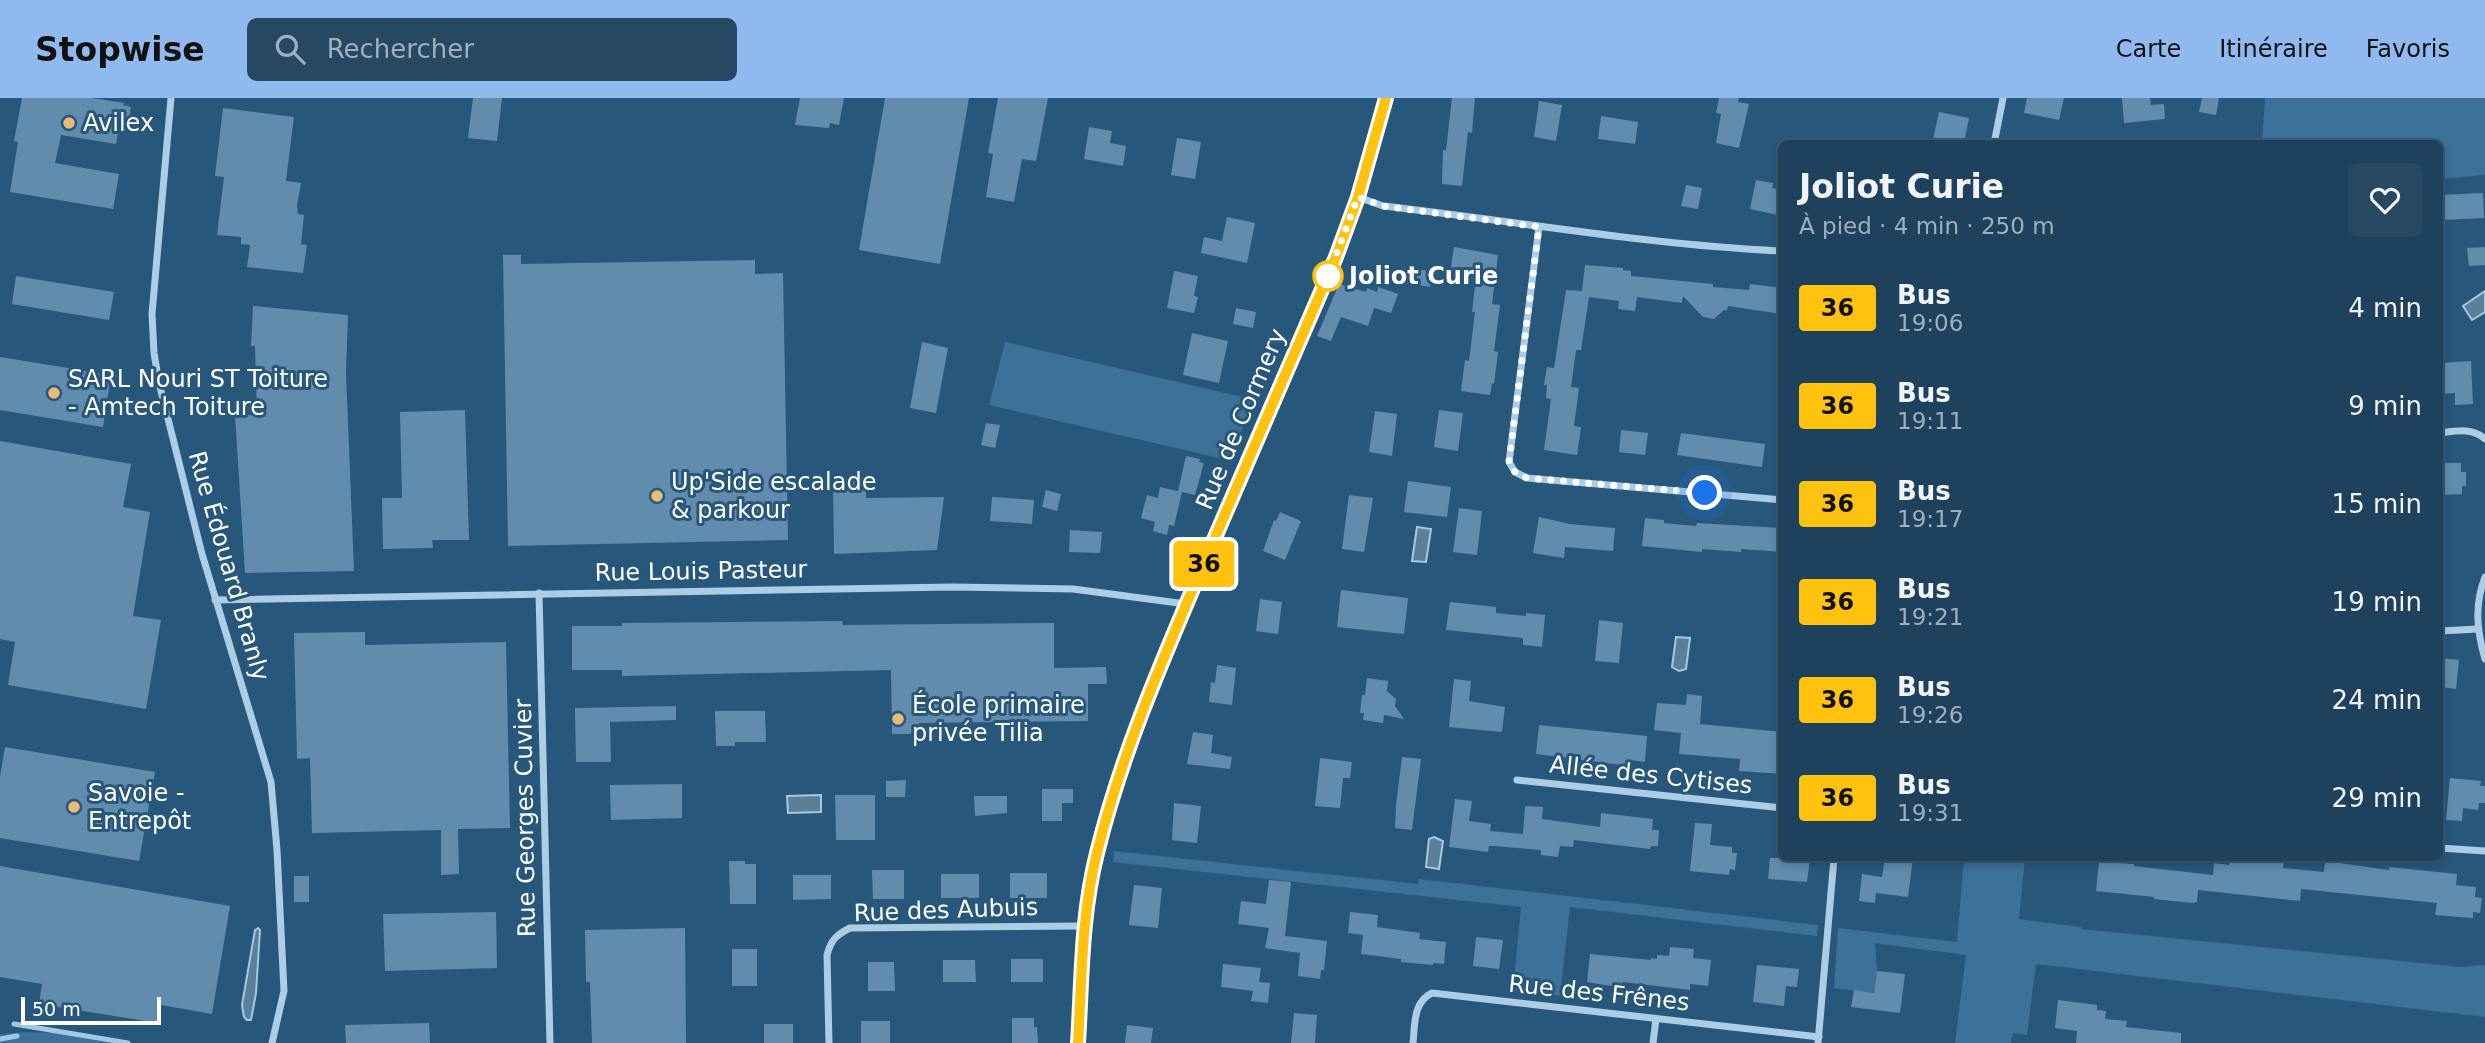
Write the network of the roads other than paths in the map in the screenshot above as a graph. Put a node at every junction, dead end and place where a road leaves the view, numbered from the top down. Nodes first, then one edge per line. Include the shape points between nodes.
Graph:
1 (171, 98) edge
2 (1386, 98) edge
3 (2003, 98) edge
4 (1995, 140) edge
5 (1358, 197) junction
6 (1539, 227) junction
7 (1778, 251) edge
8 (2443, 433) edge
9 (2485, 439) edge
10 (1778, 500) edge
11 (2485, 577) edge
12 (539, 593) junction
13 (215, 600) junction
14 (1186, 604) junction
15 (2478, 629) junction
16 (2443, 631) edge
17 (2485, 660) edge
18 (1517, 780) dead end
19 (1778, 808) edge
20 (2443, 848) edge
21 (2485, 851) edge
22 (1835, 861) edge
23 (1084, 926) junction
24 (1656, 1019) junction
25 (1819, 1040) edge
26 (272, 1043) edge
27 (550, 1043) edge
28 (828, 1043) edge
29 (1079, 1043) edge
30 (1413, 1043) edge
31 (1653, 1043) edge

1 - 13 street, Rue Édouard Branly via 152,314 154,353
2 - 5 main road, Rue de Cormery
3 - 4 street
5 - 6 street via 1383,206
5 - 14 main road, Rue de Cormery
6 - 7 street
6 - 10 street via 1509,462 1515,472 1527,478
8 - 9 street via 2469,430
11 - 15 street via 2477,604
12 - 13 street, Rue Louis Pasteur
12 - 14 street, Rue Louis Pasteur via 979,587 1073,589
12 - 27 street, Rue Georges Cuvier
13 - 26 street, Rue Édouard Branly via 271,782 284,990
14 - 23 main road, Rue de Cormery via 1122,766 1096,854
15 - 16 street
15 - 17 street
18 - 19 street, Allée des Cytises
20 - 21 street
22 - 25 street
23 - 28 street, Rue des Aubuis via 850,928 831,942 827,955
23 - 29 main road, Rue de Cormery
24 - 25 street, Rue des Frênes
24 - 30 street, Rue des Frênes via 1432,993 1418,1005
24 - 31 street

